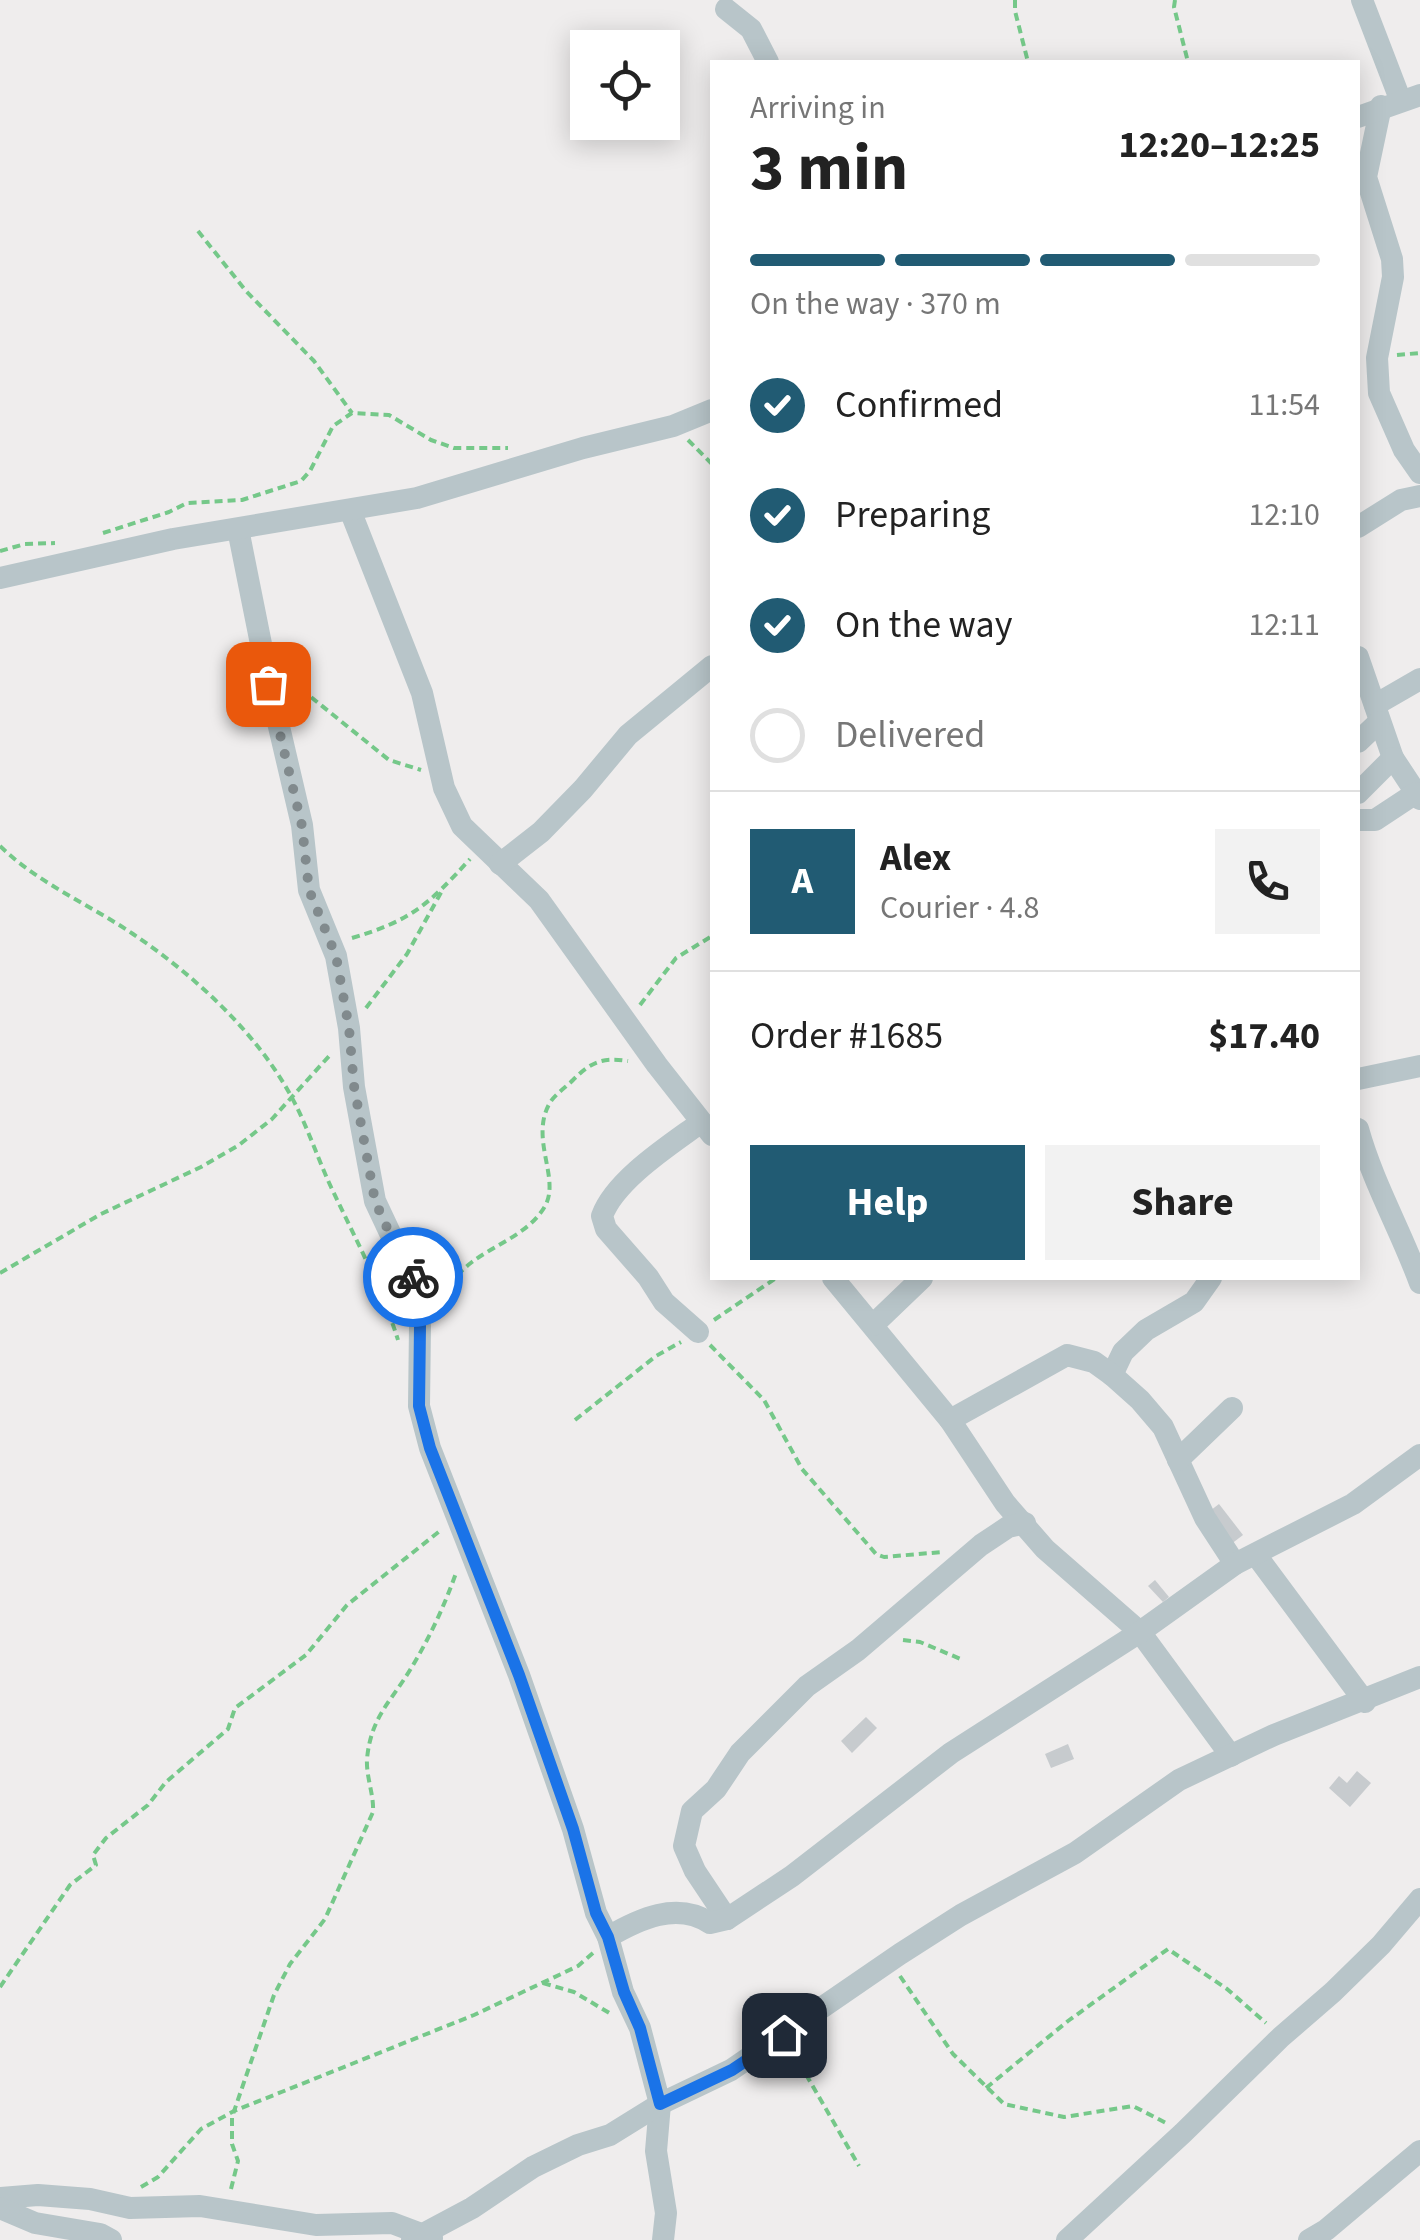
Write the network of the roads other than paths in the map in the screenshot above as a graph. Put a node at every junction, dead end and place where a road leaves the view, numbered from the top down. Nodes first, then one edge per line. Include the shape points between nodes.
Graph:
1 (1362, 0) edge
2 (726, 9) dead end
3 (767, 60) edge
4 (1400, 100) edge
5 (1360, 115) edge
6 (1362, 171) edge
7 (710, 411) edge
8 (1420, 474) edge
9 (1420, 496) edge
10 (350, 510) junction
11 (1360, 526) edge
12 (238, 529) junction
13 (0, 578) edge
14 (1360, 663) edge
15 (710, 668) edge
16 (1420, 679) edge
17 (1377, 714) junction
18 (1360, 739) edge
19 (1393, 758) junction
20 (1360, 791) edge
21 (1418, 796) edge
22 (1360, 820) edge
23 (500, 864) junction
24 (1420, 1066) edge
25 (1360, 1079) edge
26 (706, 1129) edge
27 (1360, 1136) edge
28 (835, 1280) edge
29 (920, 1280) edge
30 (1210, 1280) edge
31 (1420, 1283) edge
32 (873, 1325) junction
33 (698, 1332) road end
34 (1112, 1375) junction
35 (1232, 1408) dead end
36 (950, 1420) junction
37 (1420, 1455) edge
38 (1178, 1460) junction
39 (1024, 1523) junction
40 (1246, 1559) junction
41 (1140, 1632) junction
42 (1420, 1677) edge
43 (1364, 1702) junction
44 (1232, 1756) junction
45 (1420, 1899) edge
46 (727, 1919) junction
47 (608, 1939) junction
48 (660, 2104) junction
49 (1420, 2151) edge
50 (0, 2198) edge
51 (0, 2208) edge
52 (666, 2214) junction
53 (423, 2238) edge
54 (111, 2240) edge
55 (662, 2240) edge
56 (682, 2240) edge
57 (1067, 2240) edge
58 (1310, 2240) edge

1 - 4 street
2 - 3 street via 751,29
4 - 5 street
4 - 6 street
6 - 8 street via 1392,259 1377,358 1379,394
7 - 10 street via 417,498
9 - 11 street via 1400,500
10 - 12 street
10 - 23 street via 422,693 454,813
12 - 13 street
12 - 47 street via 302,826 309,890 333,943 375,1201 412,1276 419,1406 430,1448 519,1675
14 - 17 street
15 - 23 street via 628,735 541,832
16 - 17 street
17 - 18 street
17 - 19 street
19 - 20 street
19 - 21 street
21 - 22 street via 1376,820
23 - 26 street via 539,900
24 - 25 street
26 - 33 street via 664,1148 602,1216 664,1302
27 - 31 street
28 - 32 street
29 - 32 street
30 - 34 street via 1194,1302 1123,1352
32 - 36 street
34 - 36 street via 1068,1355
34 - 38 street via 1163,1428
35 - 38 street
36 - 39 street
37 - 40 street via 1353,1504
38 - 40 street via 1205,1518
39 - 41 street
39 - 46 street via 981,1545 807,1686 692,1811 684,1846
40 - 41 street
40 - 43 street
41 - 44 street
41 - 46 street via 951,1753
42 - 43 street
43 - 44 street
44 - 48 street via 1179,1780 1075,1853 961,1915 732,2070
45 - 57 street via 1381,1945
46 - 47 street via 710,1923 680,1911 634,1922
47 - 48 street
48 - 52 street via 656,2151
48 - 53 street via 534,2166
49 - 58 street
50 - 53 street via 200,2206 316,2225 392,2223
51 - 54 street
52 - 55 street
52 - 56 street

